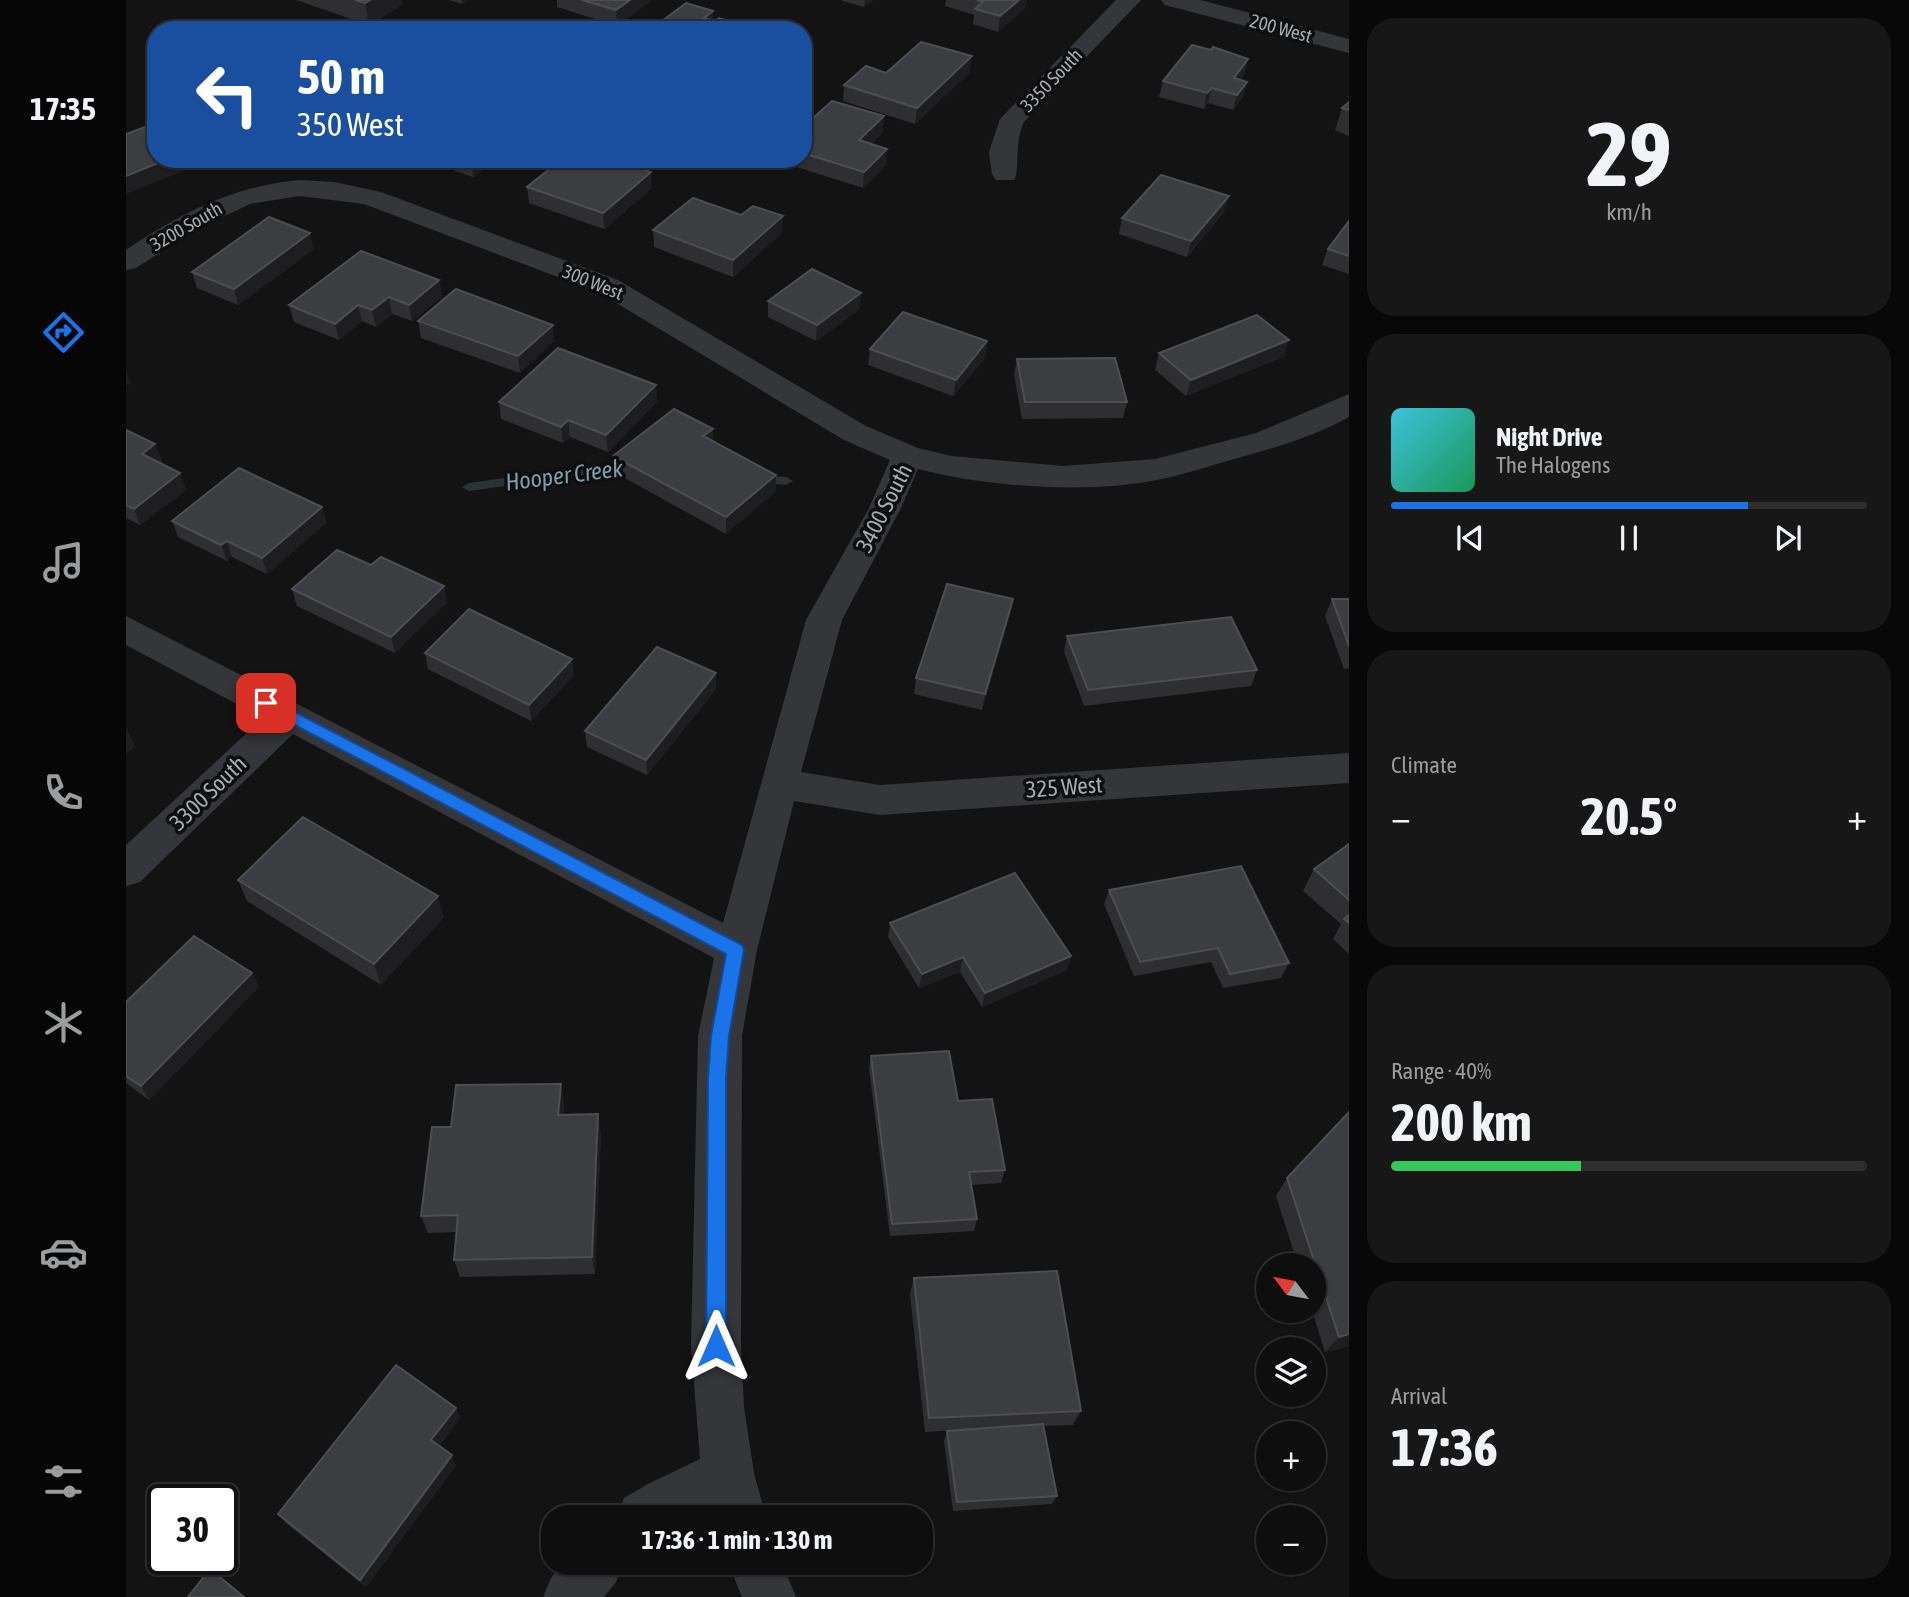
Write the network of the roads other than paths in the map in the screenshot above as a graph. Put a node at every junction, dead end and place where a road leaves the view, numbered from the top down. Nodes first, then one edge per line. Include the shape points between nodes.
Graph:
1 (1129, 0) edge
2 (1173, 0) edge
3 (1349, 46) edge
4 (1005, 174) dead end
5 (250, 195) joint
6 (126, 262) edge
7 (1349, 404) edge
8 (908, 456) junction
9 (126, 629) edge
10 (290, 715) junction
11 (1349, 768) edge
12 (780, 784) junction
13 (126, 870) edge
14 (736, 950) junction
15 (734, 1495) edge
16 (661, 1505) edge
17 (587, 1575) edge
18 (760, 1575) edge
19 (570, 1597) edge
20 (769, 1597) edge

1 - 4 street, 3350 South via 1013,119 1003,136
2 - 3 street, 200 West
5 - 6 street, 3200 South via 204,212
5 - 8 street, 300 West via 293,188 358,194 608,286 855,433
7 - 8 street, 3400 South via 1316,422 1155,470 1063,477 984,472
8 - 12 street, 3400 South via 886,508 824,620
9 - 10 street
10 - 13 street, 3300 South
10 - 14 street
11 - 12 street, 325 West via 880,800
12 - 14 street, 3400 South
14 - 15 street, 3400 South via 720,1036 717,1090 716,1346 719,1407
15 - 16 street
17 - 19 street
18 - 20 street

